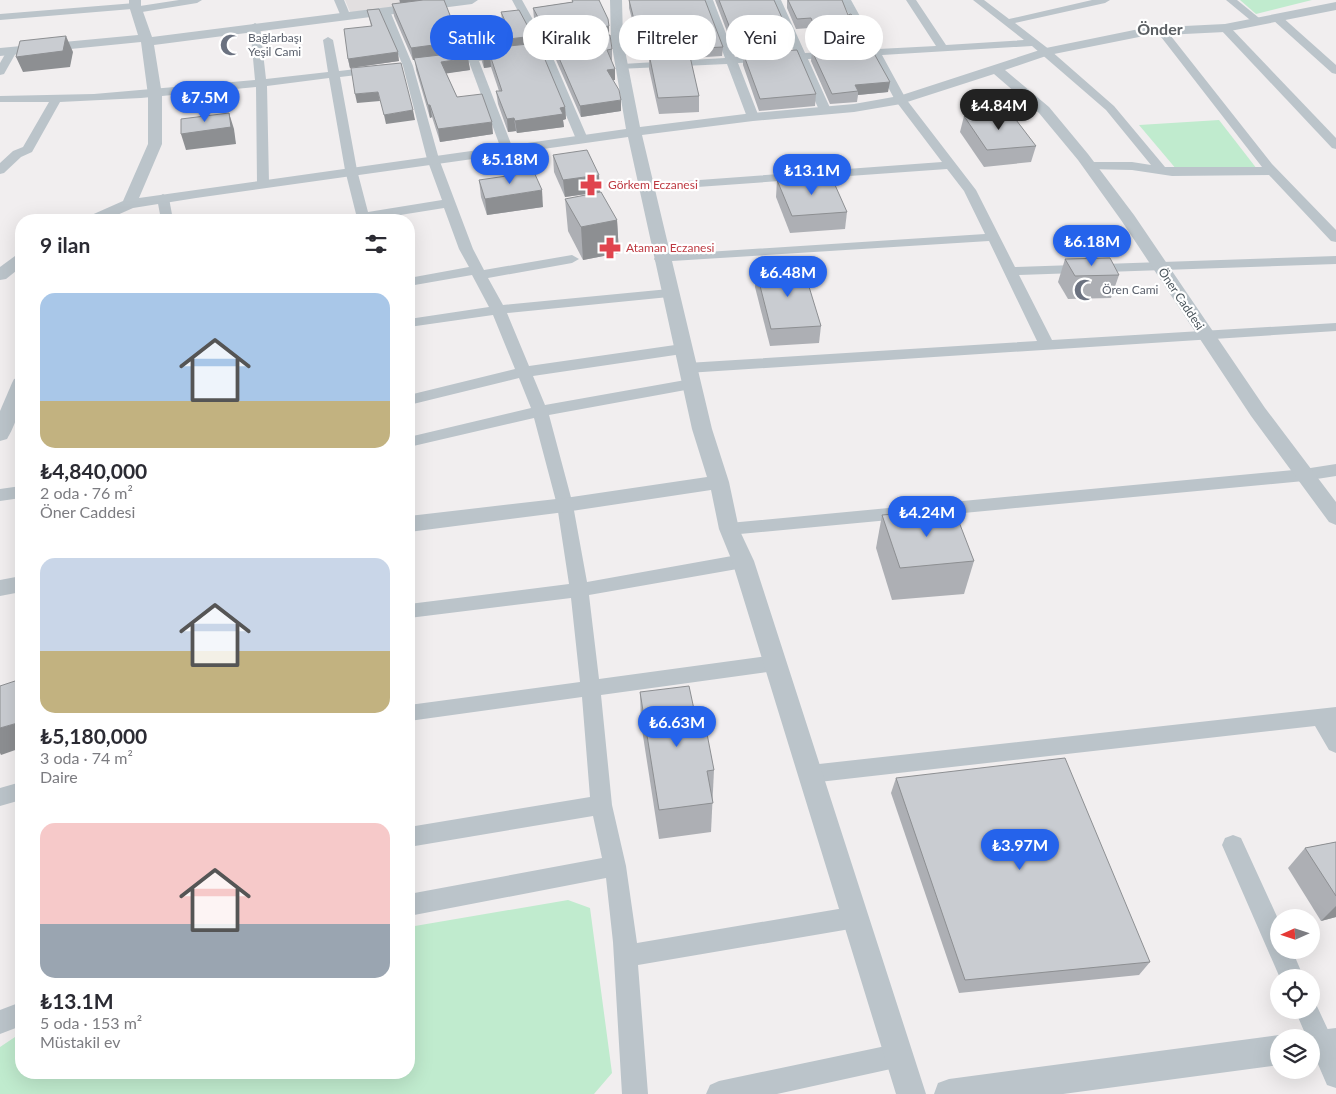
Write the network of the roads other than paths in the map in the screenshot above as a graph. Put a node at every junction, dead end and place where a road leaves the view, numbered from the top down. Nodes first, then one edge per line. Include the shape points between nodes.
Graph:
1 (197, 0) edge
2 (340, 0) edge
3 (472, 0) edge
4 (517, 0) edge
5 (616, 0) edge
6 (708, 0) edge
7 (776, 0) edge
8 (846, 0) edge
9 (911, 0) edge
10 (978, 0) edge
11 (1105, 0) edge
12 (1231, 0) edge
13 (135, 5) edge
14 (1336, 6) edge
15 (385, 11) junction
16 (525, 15) edge
17 (855, 15) edge
18 (0, 16) edge
19 (346, 16) junction
20 (1277, 18) junction
21 (1006, 22) junction
22 (1259, 22) junction
23 (255, 26) junction
24 (1224, 28) junction
25 (1163, 33) junction
26 (146, 40) junction
27 (328, 40) dead end
28 (1034, 43) junction
29 (726, 47) edge
30 (943, 48) junction
31 (6, 51) edge
32 (883, 52) edge
33 (1046, 52) junction
34 (795, 56) edge
35 (803, 56) junction
36 (458, 60) edge
37 (474, 60) edge
38 (549, 60) edge
39 (731, 60) joint
40 (880, 60) edge
41 (436, 63) edge
42 (403, 67) junction
43 (622, 67) junction
44 (995, 68) junction
45 (1336, 71) edge
46 (0, 72) edge
47 (333, 74) junction
48 (261, 83) junction
49 (155, 95) junction
50 (0, 99) edge
51 (56, 99) junction
52 (901, 100) junction
53 (826, 110) junction
54 (753, 117) junction
55 (633, 132) junction
56 (582, 139) junction
57 (1336, 145) edge
58 (507, 149) junction
59 (433, 158) junction
60 (950, 165) junction
61 (1090, 166) junction
62 (0, 170) edge
63 (352, 170) junction
64 (1161, 170) junction
65 (1272, 171) junction
66 (263, 183) junction
67 (645, 188) junction
68 (163, 198) junction
69 (449, 203) junction
70 (129, 204) junction
71 (106, 214) edge
72 (166, 214) edge
73 (362, 214) edge
74 (386, 214) edge
75 (993, 237) junction
76 (1336, 238) edge
77 (572, 259) dead end
78 (662, 259) junction
79 (1336, 260) edge
80 (15, 264) edge
81 (1159, 266) junction
82 (1010, 271) junction
83 (478, 273) junction
84 (0, 275) edge
85 (415, 281) edge
86 (669, 293) junction
87 (498, 310) junction
88 (415, 322) edge
89 (1336, 327) edge
90 (1207, 336) junction
91 (1046, 346) junction
92 (687, 367) junction
93 (524, 372) junction
94 (15, 398) edge
95 (415, 399) edge
96 (540, 411) junction
97 (0, 434) edge
98 (415, 441) edge
99 (1336, 470) edge
100 (1304, 475) junction
101 (719, 482) junction
102 (15, 493) edge
103 (0, 495) edge
104 (565, 505) junction
105 (1336, 517) edge
106 (415, 523) edge
107 (729, 529) junction
108 (743, 561) junction
109 (15, 585) edge
110 (0, 588) edge
111 (579, 590) junction
112 (415, 611) edge
113 (775, 663) junction
114 (591, 689) junction
115 (415, 712) edge
116 (1328, 716) edge
117 (1336, 744) edge
118 (810, 774) junction
119 (15, 793) edge
120 (0, 797) edge
121 (601, 806) junction
122 (415, 836) edge
123 (1233, 846) dead end
124 (614, 866) junction
125 (415, 904) edge
126 (856, 917) junction
127 (1270, 929) edge
128 (626, 956) junction
129 (15, 1016) edge
130 (1311, 1019) edge
131 (0, 1022) edge
132 (1323, 1044) edge
133 (1270, 1051) edge
134 (900, 1056) junction
135 (1336, 1076) edge
136 (635, 1094) edge
137 (719, 1094) edge
138 (911, 1094) edge
139 (949, 1094) edge

1 - 13 street
2 - 19 street
3 - 15 street
4 - 16 street
5 - 43 street via 613,40
6 - 29 street
7 - 35 street
8 - 17 street
9 - 30 street
10 - 21 street
11 - 21 street
12 - 22 street
13 - 18 street
13 - 26 street
14 - 20 street
15 - 19 street
15 - 42 street
19 - 23 street
20 - 22 street
20 - 45 street
21 - 28 street
22 - 24 street
23 - 26 street
23 - 48 street
24 - 25 street
24 - 57 street
25 - 33 street via 1144,32
25 - 65 street
26 - 31 street
26 - 49 street
27 - 47 street
28 - 30 street
28 - 33 street
30 - 32 street
31 - 46 street
33 - 44 street
33 - 64 street via 1110,108
34 - 35 street
35 - 53 street
36 - 41 street
37 - 58 street
38 - 56 street
39 - 43 street
39 - 54 street
40 - 52 street
42 - 47 street
42 - 59 street
43 - 55 street
44 - 52 street
44 - 61 street, Öner Caddesi via 1044,110
47 - 48 street
47 - 63 street
48 - 49 street
48 - 66 street
49 - 51 street
49 - 70 street via 154,144
50 - 51 street
51 - 62 street via 28,149 17,154
52 - 53 street
52 - 60 street
53 - 54 street
54 - 55 street
55 - 56 street
55 - 67 street
56 - 58 street
58 - 59 street
59 - 63 street
59 - 69 street
60 - 67 street
60 - 75 street via 970,190
61 - 64 street
61 - 81 street, Öner Caddesi
63 - 66 street
63 - 73 street
64 - 65 street
65 - 76 street
66 - 68 street
67 - 78 street
68 - 70 street
68 - 72 street
69 - 74 street
69 - 83 street
70 - 71 street
75 - 78 street
75 - 82 street
77 - 83 street
78 - 86 street
79 - 81 street
80 - 84 street
81 - 82 street
81 - 90 street, Öner Caddesi
82 - 91 street
83 - 85 street
83 - 87 street
86 - 87 street
86 - 92 street
87 - 88 street
87 - 93 street
89 - 90 street
90 - 91 street
90 - 100 street, Öner Caddesi
91 - 92 street
92 - 93 street
92 - 96 street
92 - 101 street
93 - 95 street
93 - 96 street
94 - 97 street
96 - 98 street
96 - 104 street
99 - 100 street
100 - 105 street, Öner Caddesi
100 - 107 street
101 - 104 street
101 - 107 street
102 - 103 street
104 - 106 street
104 - 111 street
107 - 108 street
108 - 111 street
108 - 113 street
109 - 110 street
111 - 112 street
111 - 114 street
113 - 114 street
113 - 118 street
114 - 115 street
114 - 121 street
116 - 117 street
116 - 118 street
118 - 126 street
119 - 120 street
121 - 122 street
121 - 124 street
123 - 127 street
124 - 125 street
124 - 128 street
126 - 128 street
126 - 134 street
128 - 136 street
129 - 131 street
130 - 132 street
132 - 135 street
133 - 139 street
134 - 137 street
134 - 138 street

